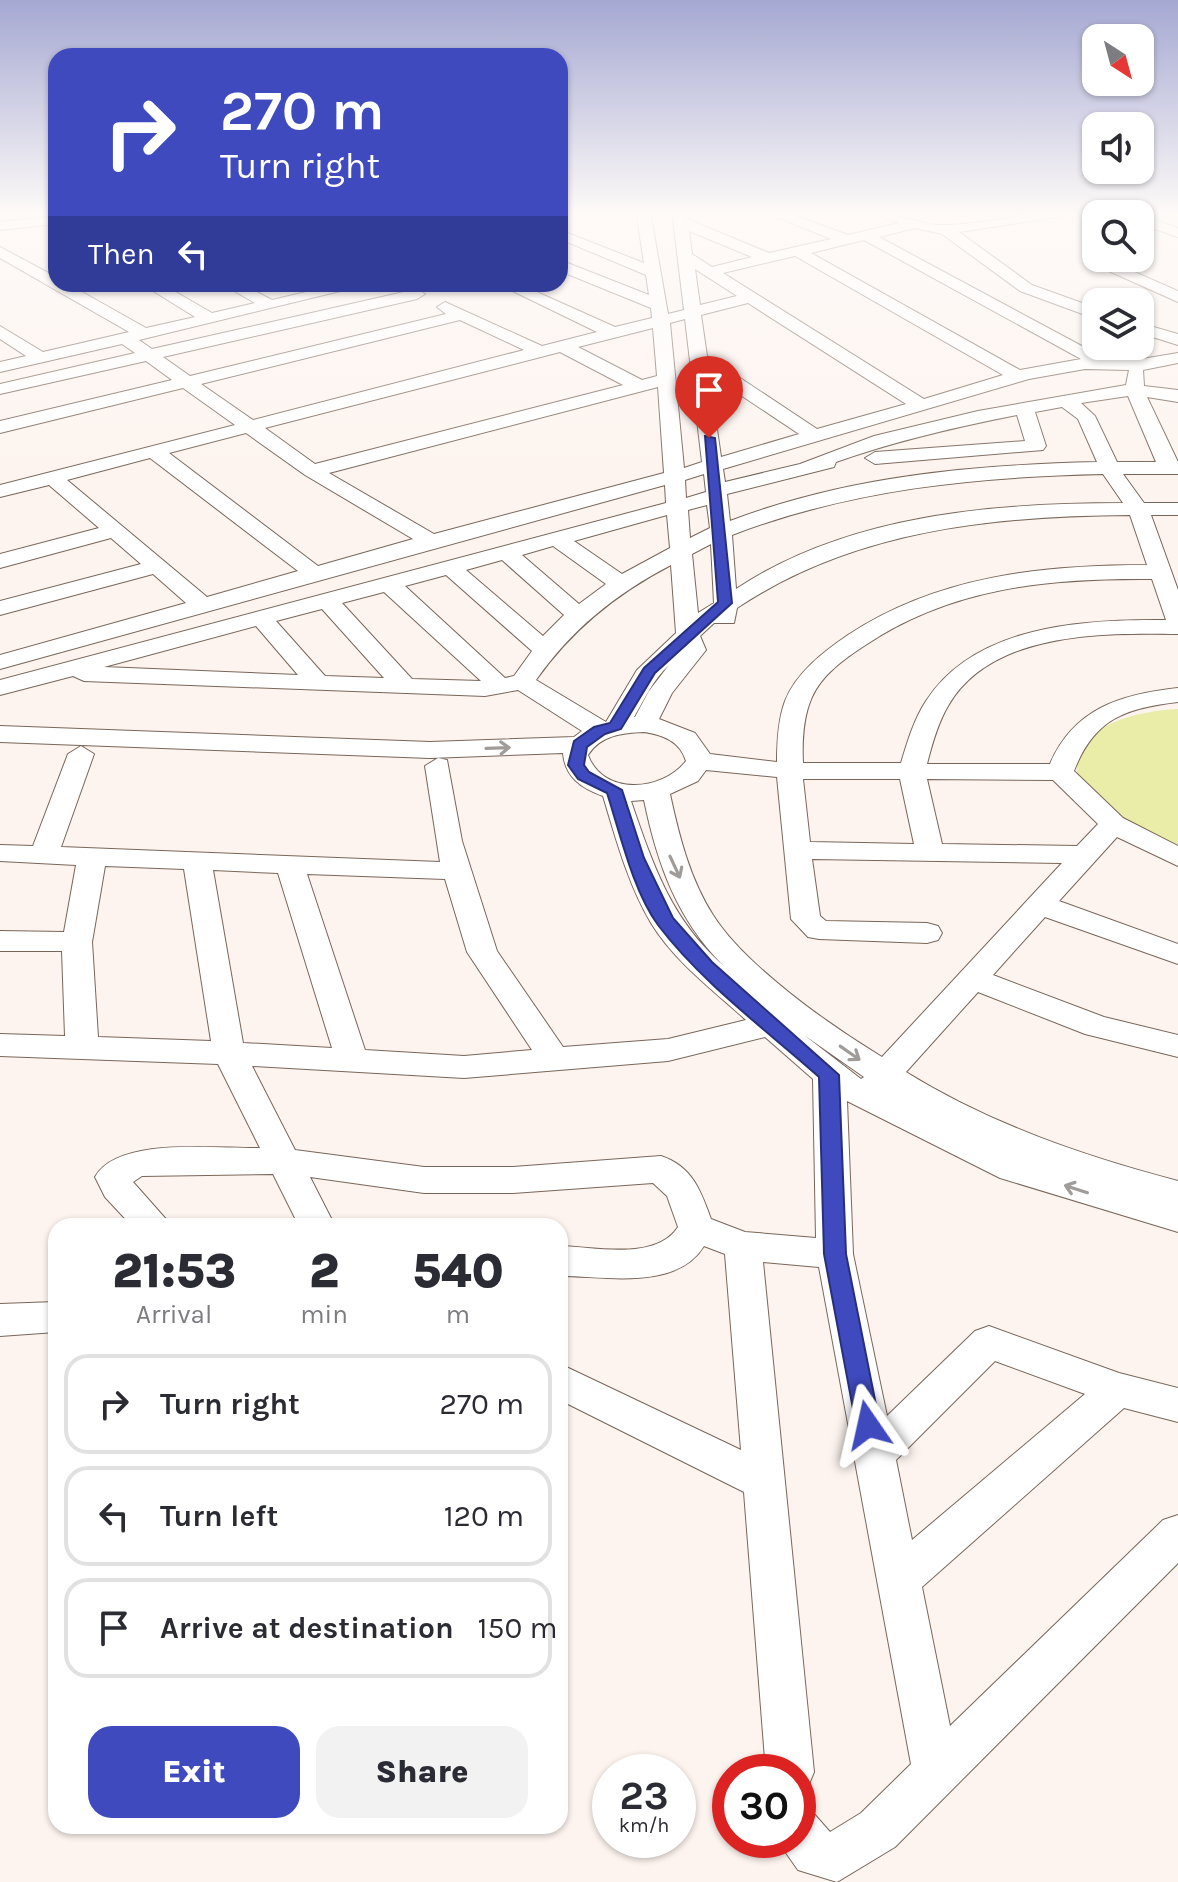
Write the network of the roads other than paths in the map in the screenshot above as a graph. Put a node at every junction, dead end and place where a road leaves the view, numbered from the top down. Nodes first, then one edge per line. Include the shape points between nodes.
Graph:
1 (76, 299) edge
2 (175, 299) edge
3 (258, 299) edge
4 (297, 299) edge
5 (396, 299) edge
6 (427, 299) edge
7 (539, 299) edge
8 (632, 299) edge
9 (658, 299) edge
10 (691, 299) edge
11 (744, 299) edge
12 (755, 299) edge
13 (881, 299) edge
14 (976, 299) edge
15 (1055, 299) edge
16 (270, 305) junction
17 (1082, 309) edge
18 (692, 311) junction
19 (660, 312) junction
20 (462, 315) junction
21 (210, 319) junction
22 (0, 331) edge
23 (612, 332) junction
24 (1154, 332) edge
25 (135, 336) junction
26 (1178, 340) edge
27 (560, 345) junction
28 (537, 350) junction
29 (148, 355) junction
30 (41, 358) junction
31 (698, 358) junction
32 (1178, 358) edge
33 (1105, 365) junction
34 (0, 367) edge
35 (1132, 377) junction
36 (1021, 378) junction
37 (666, 379) junction
38 (1178, 380) edge
39 (188, 383) junction
40 (640, 386) junction
41 (0, 389) edge
42 (1178, 396) edge
43 (1066, 401) junction
44 (921, 405) junction
45 (1024, 408) junction
46 (247, 426) junction
47 (0, 427) edge
48 (814, 436) junction
49 (1036, 446) junction
50 (153, 451) junction
51 (712, 465) junction
52 (809, 465) junction
53 (1173, 468) edge
54 (312, 471) junction
55 (1043, 471) junction
56 (1111, 471) junction
57 (52, 477) junction
58 (673, 477) junction
59 (0, 491) edge
60 (716, 493) junction
61 (677, 506) junction
62 (1178, 509) edge
63 (1139, 512) junction
64 (1178, 517) edge
65 (721, 529) junction
66 (114, 530) junction
67 (557, 539) junction
68 (431, 541) junction
69 (683, 547) junction
70 (506, 552) junction
71 (0, 561) edge
72 (157, 566) junction
73 (450, 567) junction
74 (1161, 572) junction
75 (315, 574) junction
76 (389, 584) junction
77 (621, 584) junction
78 (327, 600) junction
79 (203, 605) junction
80 (0, 608) edge
81 (726, 613) junction
82 (579, 616) junction
83 (261, 618) junction
84 (1178, 621) edge
85 (1178, 627) edge
86 (184, 638) junction
87 (689, 645) junction
88 (546, 651) junction
89 (0, 662) edge
90 (54, 673) junction
91 (223, 679) junction
92 (318, 683) junction
93 (511, 684) junction
94 (405, 686) junction
95 (0, 688) edge
96 (1178, 695) edge
97 (644, 724) junction
98 (0, 734) edge
99 (593, 741) junction
100 (0, 751) edge
101 (81, 754) junction
102 (699, 761) junction
103 (438, 766) junction
104 (791, 771) junction
105 (912, 772) junction
106 (1060, 772) junction
107 (614, 790) junction
108 (656, 792) junction
109 (1113, 824) junction
110 (799, 850) junction
111 (930, 852) junction
112 (0, 853) edge
113 (44, 854) junction
114 (1084, 855) junction
115 (92, 857) junction
116 (1178, 857) edge
117 (197, 860) junction
118 (290, 864) junction
119 (458, 871) junction
120 (1039, 904) junction
121 (927, 933) dead end
122 (0, 941) edge
123 (77, 942) junction
124 (1178, 954) edge
125 (972, 978) junction
126 (782, 1019) junction
127 (0, 1045) edge
128 (1178, 1046) edge
129 (82, 1048) junction
130 (229, 1053) junction
131 (352, 1060) junction
132 (555, 1060) junction
133 (829, 1075) junction
134 (874, 1086) junction
135 (284, 1161) junction
136 (1178, 1194) edge
137 (146, 1218) edge
138 (313, 1218) edge
139 (1178, 1218) edge
140 (696, 1228) junction
141 (743, 1246) junction
142 (835, 1254) junction
143 (568, 1261) edge
144 (48, 1317) edge
145 (0, 1320) edge
146 (568, 1385) edge
147 (1118, 1389) junction
148 (1178, 1405) edge
149 (874, 1455) junction
150 (764, 1482) junction
151 (1178, 1534) edge
152 (898, 1580) junction
153 (788, 1754) edge
154 (936, 1772) junction
155 (816, 1853) edge

1 - 25 street
2 - 21 street
3 - 16 street
4 - 16 street
5 - 29 street
6 - 20 street
7 - 23 street
8 - 19 street
9 - 19 street
10 - 18 street
11 - 18 street
12 - 44 street
13 - 36 street
14 - 33 street
15 - 17 street
16 - 21 street
18 - 19 street
18 - 31 street
19 - 23 street
19 - 37 street
20 - 28 street
20 - 39 street
21 - 25 street
22 - 30 street
23 - 27 street
24 - 26 street
25 - 29 street
25 - 30 street
27 - 28 street
27 - 40 street
28 - 46 street
29 - 39 street
29 - 41 street
30 - 34 street
31 - 48 street
31 - 51 street
32 - 35 street
33 - 35 street
33 - 36 street via 1084,364
35 - 38 street
35 - 42 street
35 - 43 street
35 - 53 street
36 - 44 street
37 - 40 street
37 - 58 street
39 - 46 street
39 - 47 street
40 - 54 street
43 - 45 street
43 - 56 street via 1086,416
44 - 48 street
45 - 49 street
45 - 52 street via 874,442
46 - 50 street
46 - 54 street
48 - 51 street
49 - 52 street
49 - 55 street
50 - 57 street
50 - 75 street
51 - 58 street
51 - 60 street
52 - 60 street
53 - 56 street
54 - 68 street
55 - 56 street
55 - 65 street via 956,473 870,485
56 - 63 street
57 - 59 street
57 - 66 street
58 - 61 street
58 - 68 street
60 - 61 street
60 - 65 street
61 - 67 street
61 - 69 street
62 - 63 street
63 - 64 street
63 - 74 street
63 - 81 street via 960,527 858,548
65 - 69 street
65 - 81 street
66 - 71 street
66 - 72 street
67 - 70 street
67 - 77 street
68 - 75 street
69 - 77 street
69 - 87 street
70 - 73 street
70 - 82 street
72 - 79 street
72 - 80 street
73 - 76 street
73 - 88 street
74 - 84 street
74 - 104 street via 1040,574 942,595 898,612 820,667 798,700 789,737
75 - 79 street
76 - 78 street
76 - 93 street
77 - 82 street
78 - 83 street
78 - 94 street
79 - 89 street
81 - 87 street
82 - 88 street
83 - 86 street
83 - 92 street
85 - 105 street via 1059,632 1002,649 954,678 927,717
86 - 90 street
86 - 91 street
87 - 97 street
87 - 99 street via 649,671
88 - 93 street
90 - 91 street
90 - 95 street
91 - 92 street
92 - 94 street
93 - 94 street via 485,689
93 - 99 street
96 - 106 street via 1142,698 1091,719 1069,745
97 - 99 street
97 - 102 street via 690,741
98 -> 99 street via 430,750
99 - 103 street
99 - 107 street via 583,776
100 - 101 street
101 - 103 street
101 - 113 street
102 - 104 street
102 - 108 street via 693,774 678,785
103 - 119 street via 448,841
104 - 105 street
104 - 110 street
105 - 106 street
105 - 111 street
106 - 109 street
107 - 108 street
107 - 126 street via 636,858 665,921 705,966
108 -> 126 street via 669,855 699,918
109 - 114 street
109 - 116 street
110 - 111 street
110 - 121 street via 806,919 819,930
111 - 114 street
112 - 113 street
113 - 115 street
114 - 120 street
115 - 117 street
115 - 123 street
117 - 118 street
117 - 130 street
118 - 119 street
118 - 131 street
119 - 132 street via 482,952
120 - 124 street
120 - 125 street
122 - 123 street
123 - 129 street
125 - 128 street via 1096,1026
125 - 134 street
126 - 132 street via 668,1050
126 - 133 street
126 -> 134 street
127 - 129 street
129 - 130 street
130 - 131 street
130 - 135 street
131 - 132 street via 464,1067
133 - 134 street
133 - 142 street
134 - 136 street via 1034,1151
139 -> 134 street via 1012,1169
135 - 137 street via 136,1163 122,1168 113,1177 117,1188
135 - 138 street
135 - 140 street via 424,1180 513,1180 661,1169 683,1189
140 - 141 street
140 - 143 street via 682,1250 658,1262
141 - 142 street
141 - 150 street
142 - 149 street
144 - 145 street
146 - 150 street
147 - 148 street
147 - 149 street via 989,1342
147 - 152 street
149 - 152 street
150 - 153 street
151 - 154 street
152 - 154 street
154 - 155 street via 878,1830 833,1859

